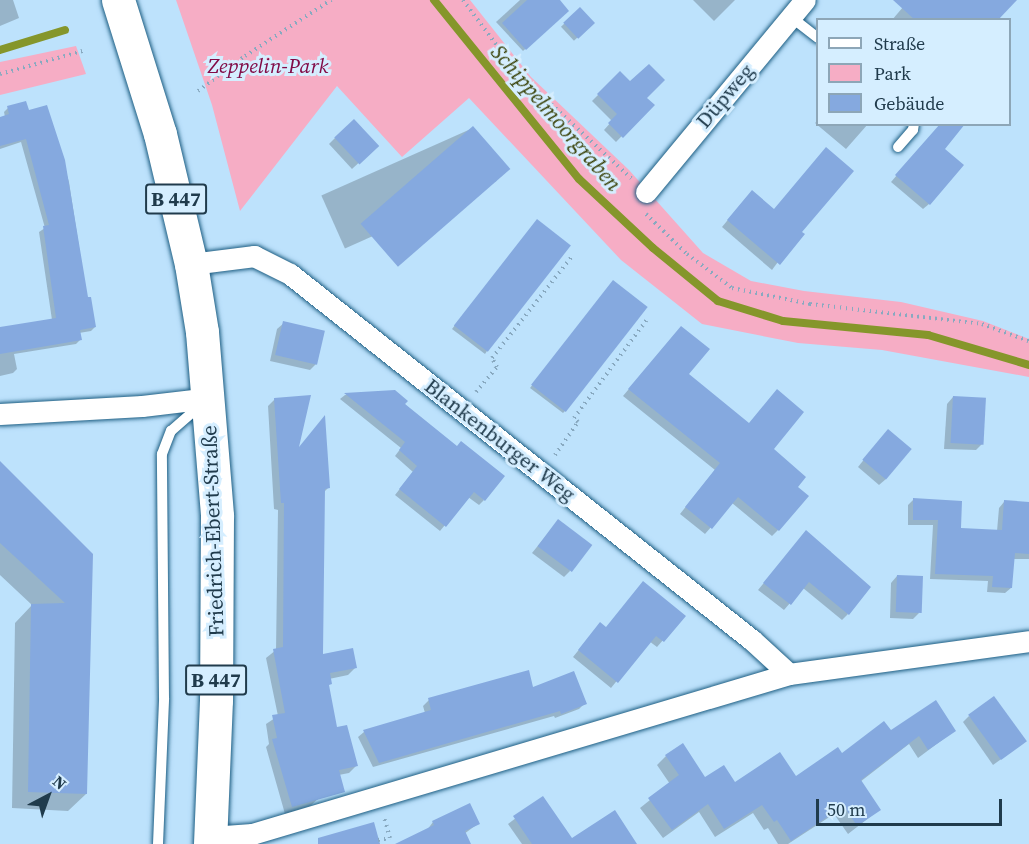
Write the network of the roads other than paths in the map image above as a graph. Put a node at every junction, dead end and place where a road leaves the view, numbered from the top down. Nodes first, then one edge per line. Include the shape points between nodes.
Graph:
1 (118, 0) edge
2 (805, 0) edge
3 (791, 16) junction
4 (816, 36) edge
5 (914, 126) edge
6 (898, 147) dead end
7 (646, 192) road end
8 (191, 264) junction
9 (209, 398) junction
10 (0, 414) edge
11 (1029, 641) edge
12 (789, 674) junction
13 (210, 841) edge
14 (158, 844) edge

1 - 8 main road, Friedrich-Ebert-Straße / B 447 via 146,85
2 - 3 street, Düpweg
3 - 4 lane
3 - 7 street, Düpweg
5 - 6 lane
8 - 9 main road, Friedrich-Ebert-Straße / B 447
8 - 12 street, Blankenburger Weg via 254,256 290,274 752,640
9 - 10 street, Friedrich-Ebert-Straße
9 - 13 main road, Friedrich-Ebert-Straße / B 447 via 217,516
9 - 14 lane via 171,431 162,454 164,698
11 - 12 street
12 - 13 street via 252,834

